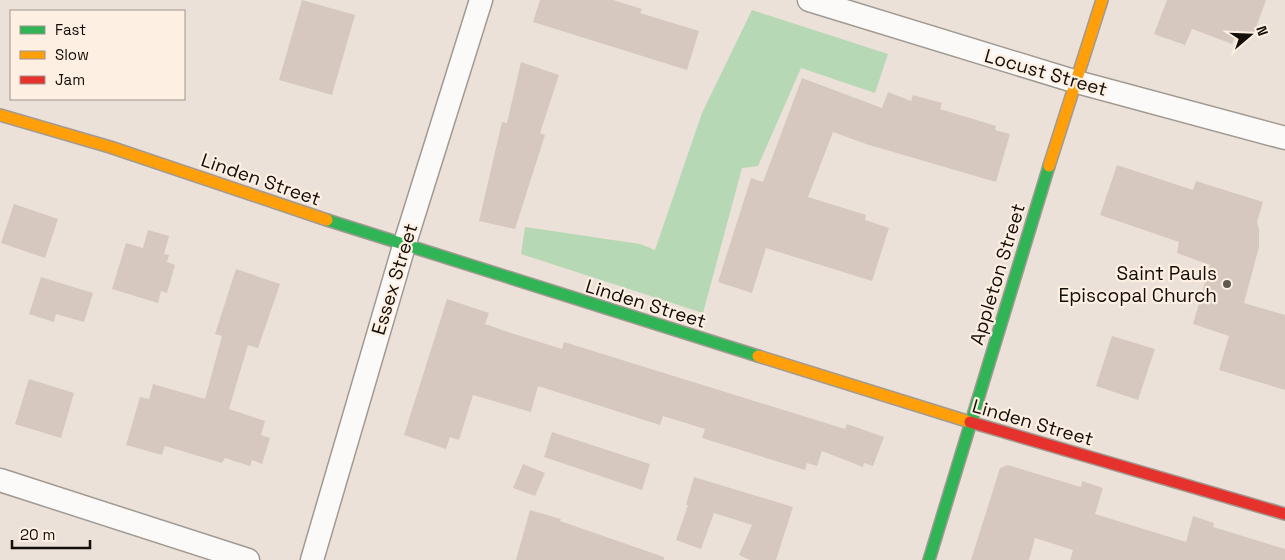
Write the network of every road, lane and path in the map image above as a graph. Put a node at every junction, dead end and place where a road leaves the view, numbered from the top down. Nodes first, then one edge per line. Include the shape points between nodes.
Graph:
1 (481, 0) edge
2 (809, 0) edge
3 (1102, 0) edge
4 (1077, 82) junction
5 (0, 115) edge
6 (1285, 138) edge
7 (404, 246) junction
8 (970, 422) junction
9 (0, 480) edge
10 (1285, 514) edge
11 (248, 560) edge
12 (312, 560) edge
13 (929, 560) edge

1 - 7 street, Essex Street
2 - 4 street, Locust Street
3 - 4 main road, Appleton Street
4 - 6 street, Locust Street
4 - 8 main road, Appleton Street
5 - 7 main road, Linden Street via 110,147
7 - 8 main road, Linden Street
7 - 12 street, Essex Street
8 - 10 main road, Linden Street
8 - 13 main road, Appleton Street
9 - 11 street

